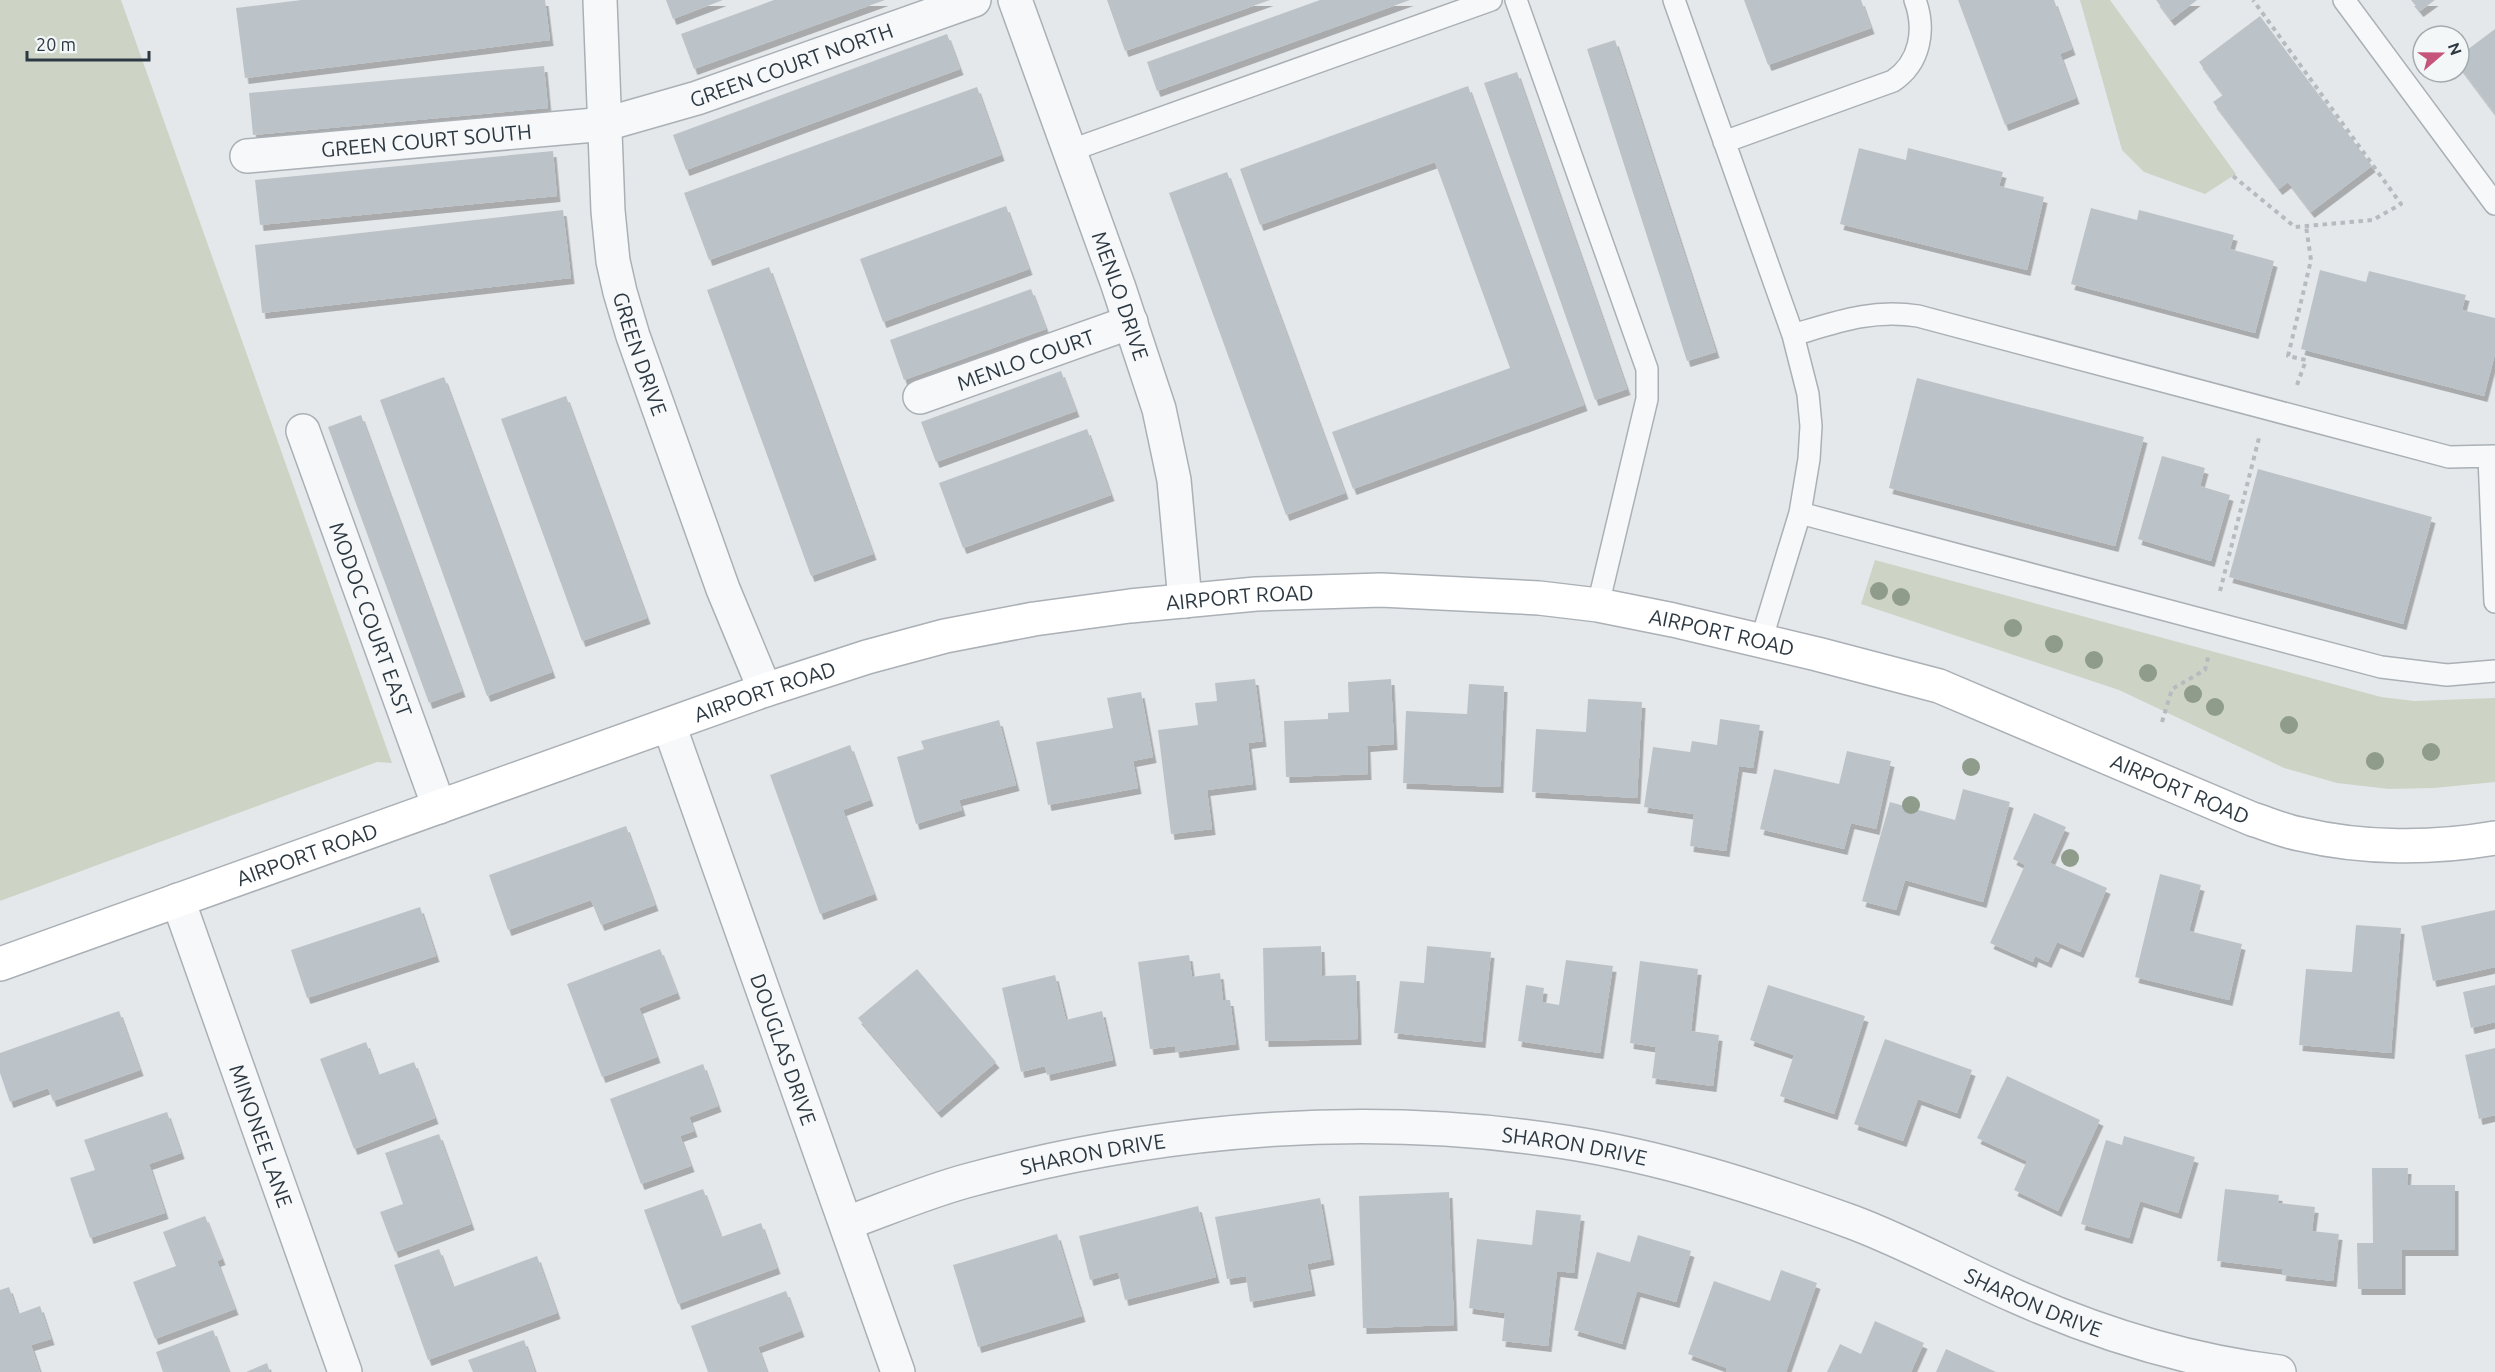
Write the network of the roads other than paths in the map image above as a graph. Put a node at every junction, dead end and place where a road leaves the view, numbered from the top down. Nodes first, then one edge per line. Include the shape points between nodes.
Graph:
1 (600, 0) edge
2 (974, 0) edge
3 (1015, 0) edge
4 (1491, 0) edge
5 (1516, 0) edge
6 (1674, 0) edge
7 (1915, 0) edge
8 (2344, 0) edge
9 (606, 124) junction
10 (1724, 142) junction
11 (1069, 152) junction
12 (247, 156) dead end
13 (2495, 204) edge
14 (1131, 322) junction
15 (1793, 335) junction
16 (921, 397) dead end
17 (303, 431) dead end
18 (2492, 456) edge
19 (1800, 513) junction
20 (1185, 601) junction
21 (2495, 602) edge
22 (1598, 605) junction
23 (1761, 641) junction
24 (2495, 672) edge
25 (765, 690) junction
26 (669, 724) junction
27 (439, 807) junction
28 (2495, 838) edge
29 (178, 900) junction
30 (0, 964) edge
31 (847, 1223) junction
32 (345, 1372) edge
33 (898, 1372) edge
34 (2279, 1372) edge

1 - 9 street, GREEN DRIVE
2 - 9 street, GREEN COURT NORTH via 697,98
3 - 11 street, MENLO DRIVE
4 - 11 lane
5 - 22 lane via 1647,369 1647,399
6 - 10 lane
7 - 10 lane via 1920,31 1918,49 1904,74
8 - 13 lane
9 - 12 street, GREEN COURT SOUTH
9 - 25 street, GREEN DRIVE via 608,211 620,292 723,589
10 - 15 lane
11 - 14 street, MENLO DRIVE
14 - 16 street, MENLO COURT
14 - 20 street, MENLO DRIVE via 1169,449
15 - 18 lane via 1854,317 1896,312 2449,457
15 - 19 lane via 1808,394 1811,426
17 - 27 street, MODOC COURT EAST
18 - 21 lane
19 - 23 lane
19 - 24 lane via 2381,667 2447,675
20 - 22 street, AIRPORT ROAD via 1256,594 1381,590
20 - 25 street, AIRPORT ROAD via 1034,619 945,636
22 - 23 street, AIRPORT ROAD
23 - 28 street, AIRPORT ROAD via 1939,686 2252,819 2298,834 2399,845
25 - 26 street, AIRPORT ROAD
26 - 27 street, AIRPORT ROAD
26 - 31 street, DOUGLAS DRIVE
27 - 29 street, AIRPORT ROAD
29 - 30 street, AIRPORT ROAD
29 - 32 street, MINONEE LANE
31 - 33 street, DOUGLAS DRIVE
31 - 34 street, SHARON DRIVE via 963,1182 1040,1162 1227,1133 1322,1125 1493,1132 1568,1142 1653,1160 1760,1190 1855,1223 2063,1316 2187,1355

